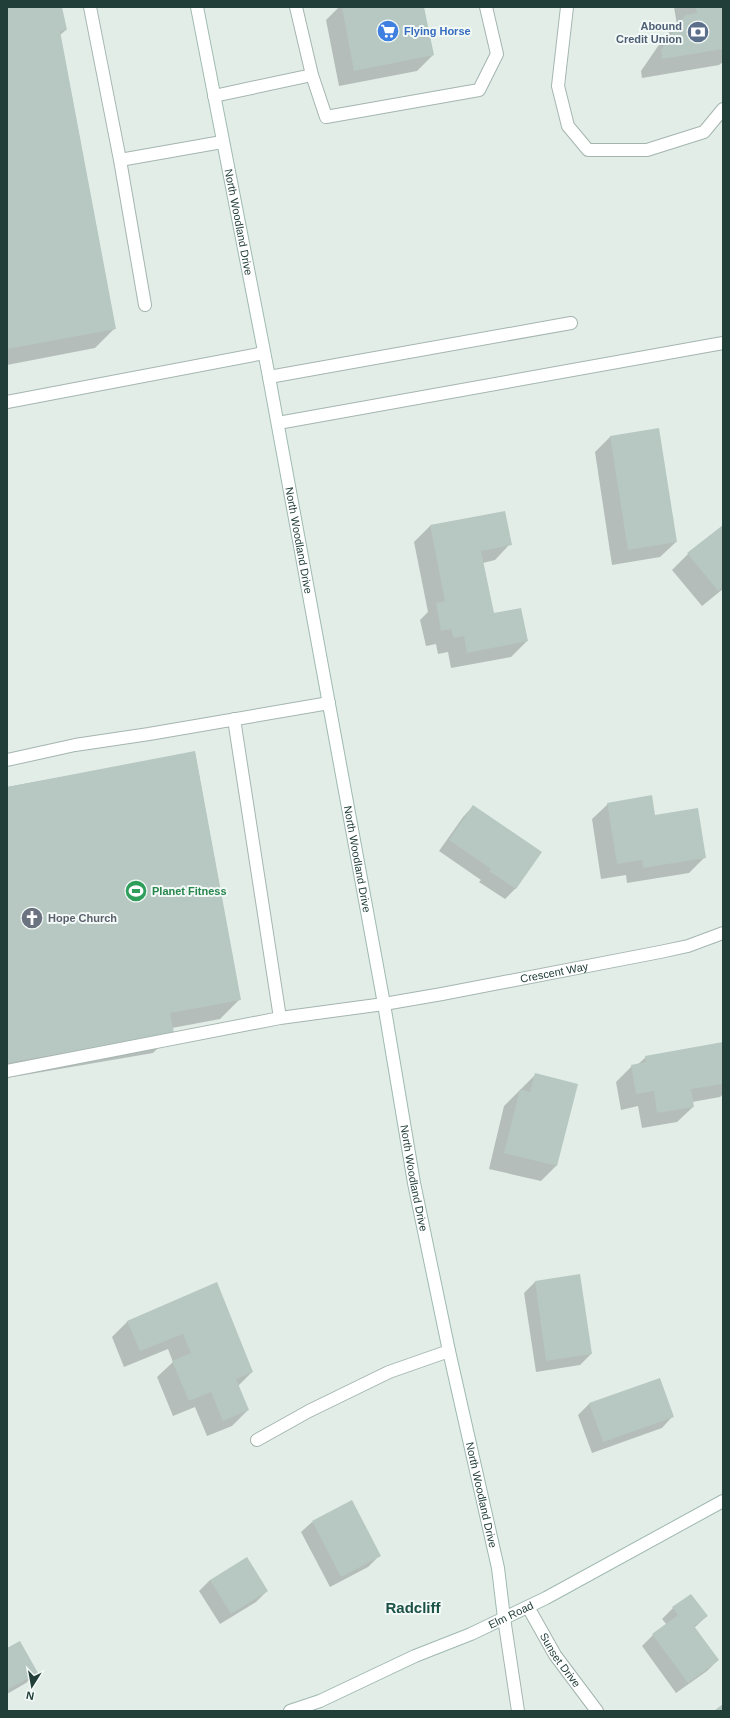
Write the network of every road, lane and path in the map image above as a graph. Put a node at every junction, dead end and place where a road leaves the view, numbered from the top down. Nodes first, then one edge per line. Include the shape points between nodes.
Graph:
1 (90, 7) edge
2 (197, 7) edge
3 (296, 7) edge
4 (486, 7) edge
5 (567, 7) edge
6 (312, 75) junction
7 (214, 96) junction
8 (723, 109) edge
9 (222, 142) junction
10 (120, 160) junction
11 (145, 305) dead end
12 (571, 323) dead end
13 (723, 343) edge
14 (264, 353) junction
15 (269, 377) junction
16 (7, 402) edge
17 (278, 423) junction
18 (329, 703) junction
19 (234, 720) junction
20 (7, 760) edge
21 (723, 933) edge
22 (384, 1004) junction
23 (280, 1018) junction
24 (7, 1071) edge
25 (449, 1351) junction
26 (257, 1440) dead end
27 (723, 1500) edge
28 (528, 1607) junction
29 (504, 1618) junction
30 (290, 1711) edge
31 (518, 1711) edge
32 (597, 1711) edge

1 - 10 street
2 - 7 street, North Woodland Drive
3 - 6 street
4 - 6 street via 497,54 479,90 326,117
5 - 8 street via 558,86 568,126 588,150 647,150 704,132
6 - 7 street
7 - 9 street, North Woodland Drive
9 - 10 street
9 - 14 street, North Woodland Drive
10 - 11 street
12 - 15 street
13 - 17 street
14 - 15 street, North Woodland Drive
14 - 16 street
15 - 17 street, North Woodland Drive
17 - 18 street, North Woodland Drive
18 - 19 street
18 - 22 street, North Woodland Drive
19 - 20 street via 75,745
19 - 23 street
21 - 22 street, Crescent Way via 688,946 660,952
22 - 23 street, Crescent Way
22 - 25 street, North Woodland Drive via 414,1183
23 - 24 street, Crescent Way
25 - 26 street via 389,1372
25 - 29 street, North Woodland Drive via 498,1568
27 - 28 street, Elm Road
28 - 29 street, Elm Road
28 - 32 street, Sunset Drive via 555,1655
29 - 30 street, Elm Road via 320,1701
29 - 31 street, North Woodland Drive

